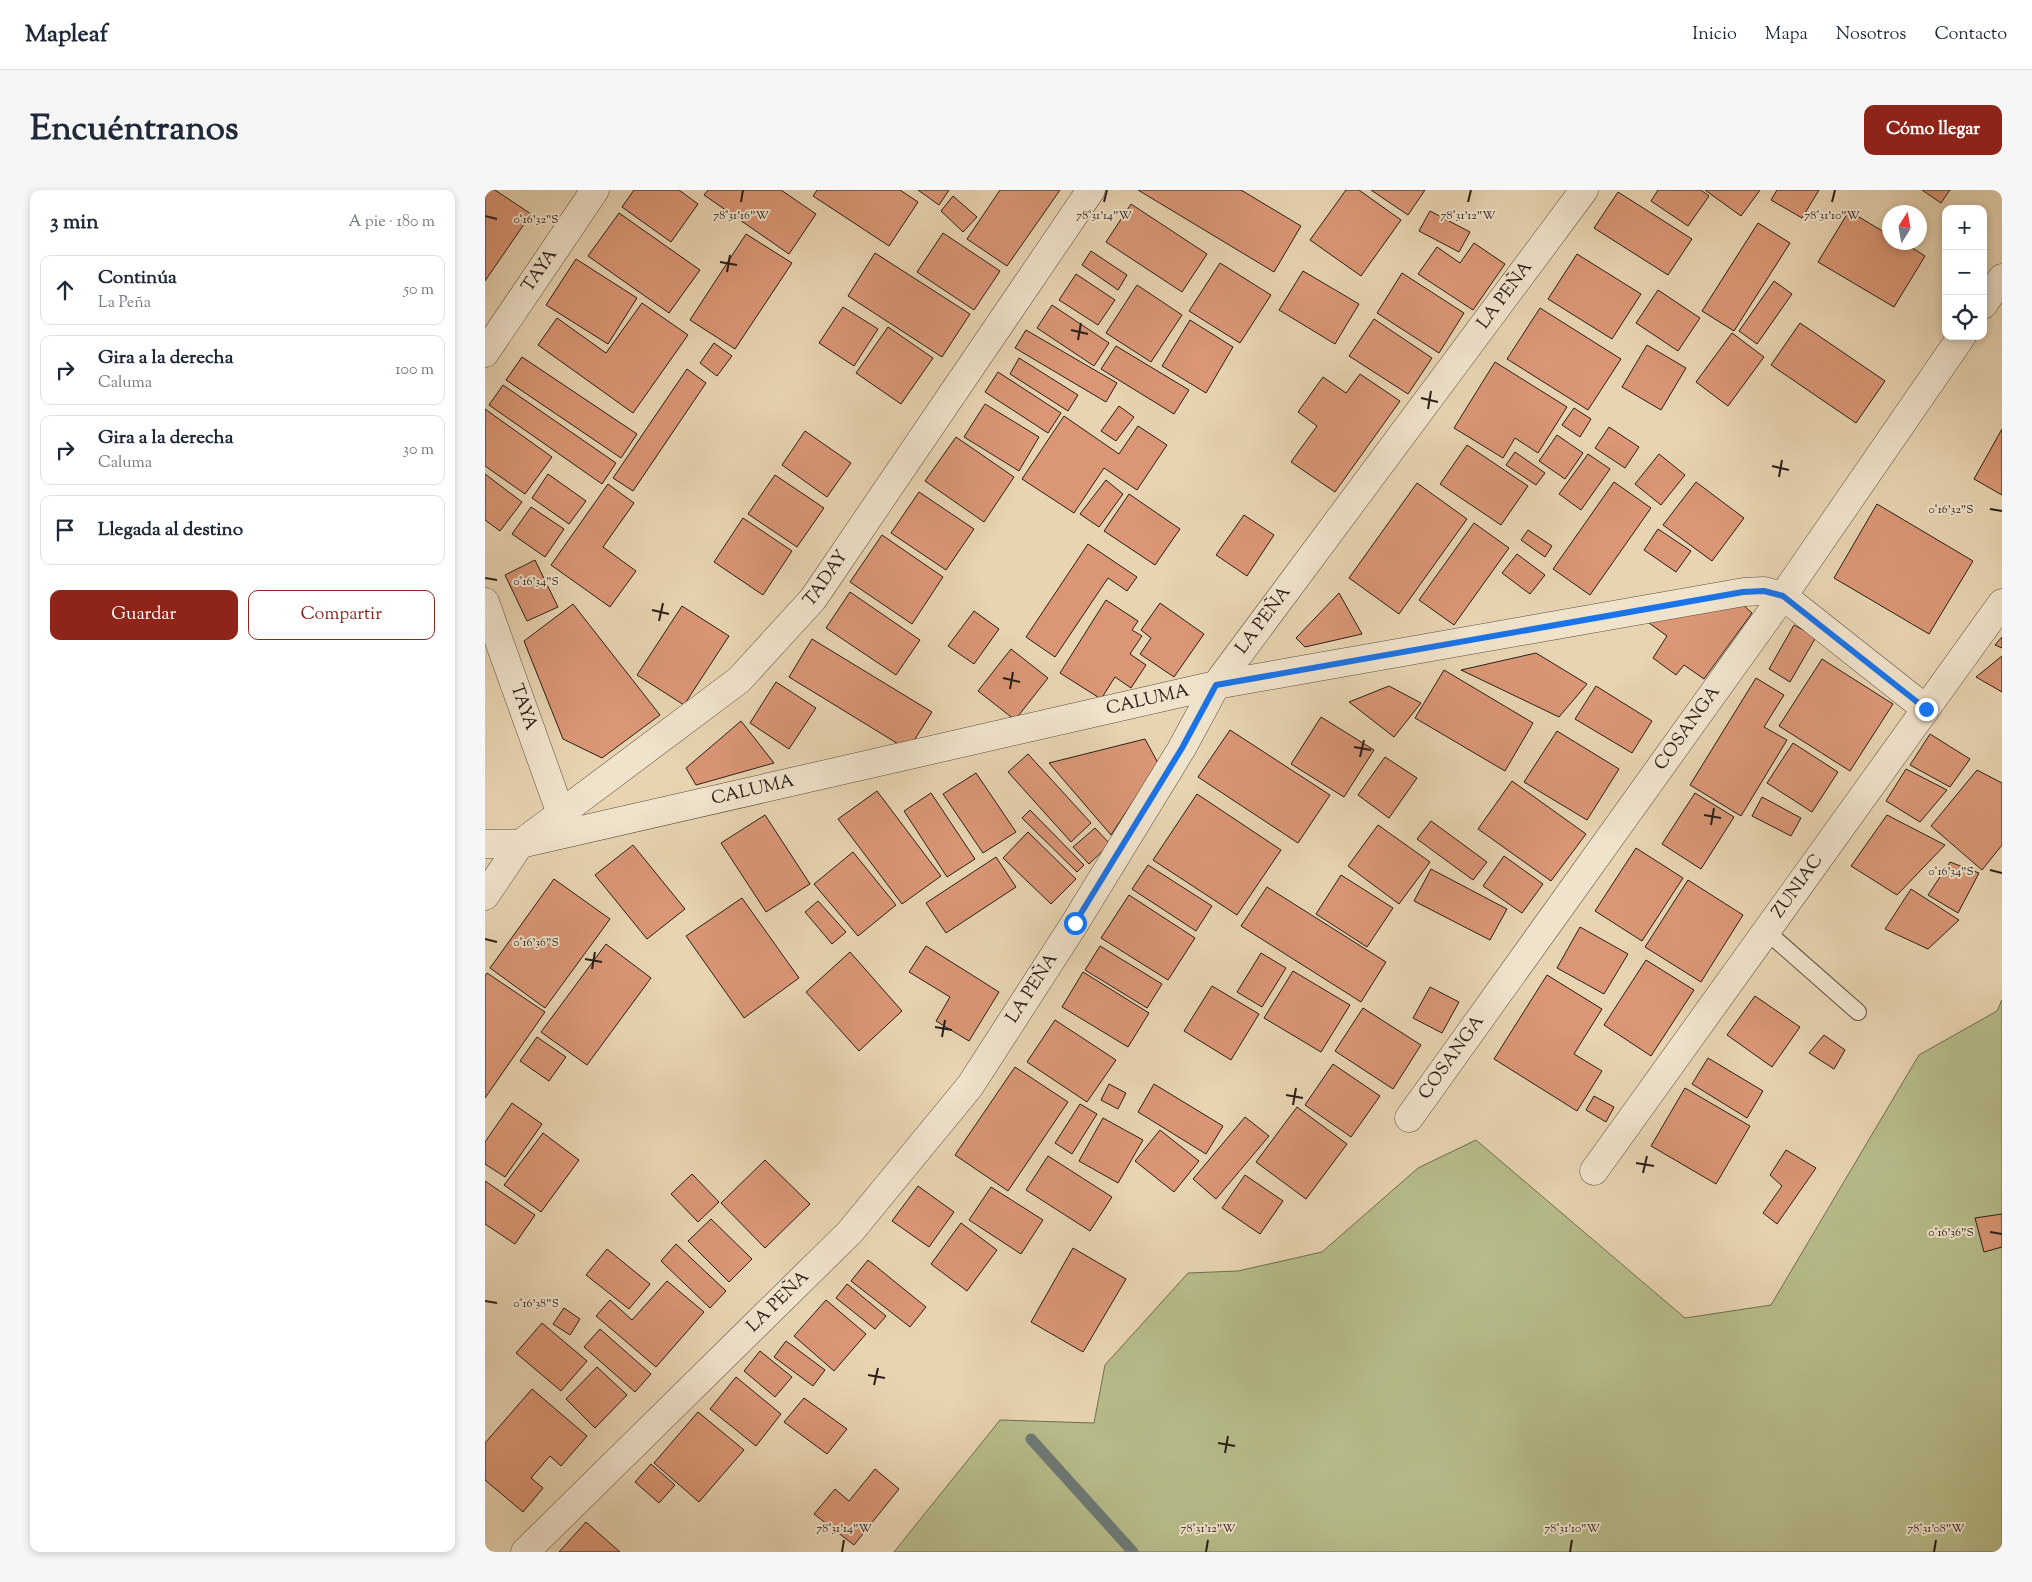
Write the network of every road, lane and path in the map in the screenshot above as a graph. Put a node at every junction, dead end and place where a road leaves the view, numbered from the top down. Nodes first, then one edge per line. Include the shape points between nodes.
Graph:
1 (595, 190) edge
2 (1091, 190) edge
3 (1584, 190) edge
4 (2002, 278) edge
5 (1987, 299) edge
6 (1959, 340) edge
7 (485, 354) edge
8 (1783, 596) junction
9 (485, 602) edge
10 (2002, 603) edge
11 (1216, 685) junction
12 (1926, 709) junction
13 (561, 814) junction
14 (485, 844) edge
15 (520, 844) junction
16 (485, 896) edge
17 (1766, 932) junction
18 (1858, 1012) dead end
19 (1409, 1118) dead end
20 (1594, 1171) dead end
21 (525, 1552) edge

1 - 7 street, TAYA
2 - 13 street, TADAY via 813,599 739,680
3 - 11 street, LA PEÑA
4 - 5 street
6 - 8 street, COSANGA
8 - 11 street, CALUMA via 1764,591 1743,592
8 - 12 street, CALUMA
8 - 19 street, COSANGA
9 - 13 street, TAYA
10 - 12 street, ZUNIAC
11 - 15 street, CALUMA
11 - 21 street, LA PEÑA via 1182,748 1075,923 970,1086 850,1232
12 - 17 street, ZUNIAC
13 - 15 street, TADAY
14 - 15 street, CALUMA
15 - 16 street, TADAY
17 - 18 lane
17 - 20 street, ZUNIAC

